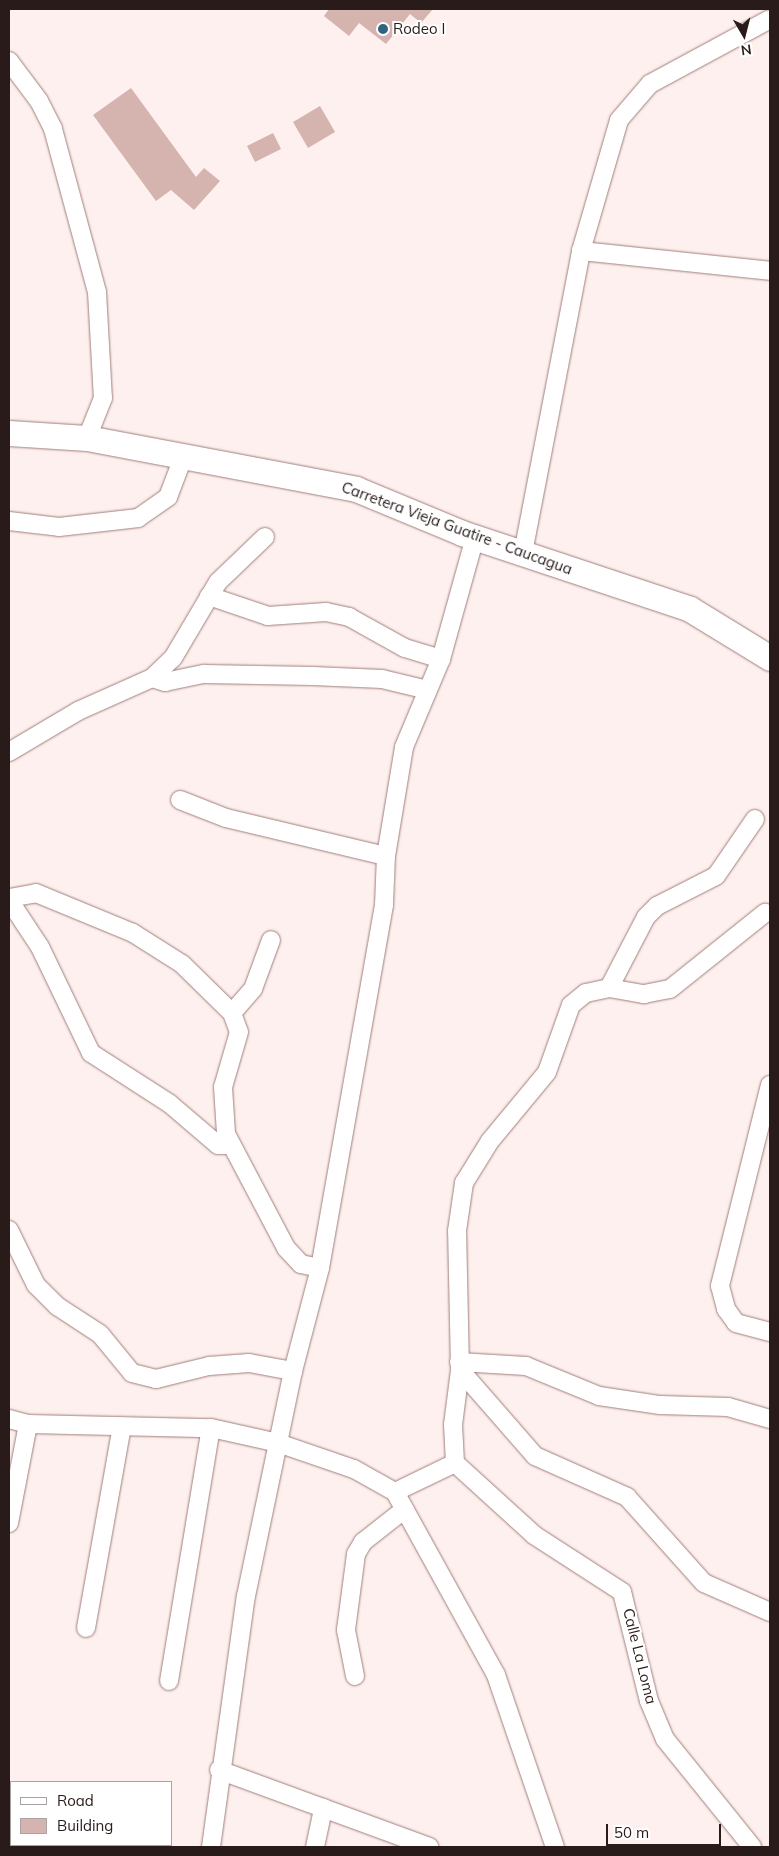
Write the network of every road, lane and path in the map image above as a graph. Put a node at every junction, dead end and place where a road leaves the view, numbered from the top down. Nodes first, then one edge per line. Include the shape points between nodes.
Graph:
1 (770, 19) edge
2 (9, 61) edge
3 (581, 251) junction
4 (770, 271) edge
5 (9, 433) edge
6 (86, 438) junction
7 (184, 455) junction
8 (9, 521) edge
9 (265, 537) dead end
10 (475, 537) junction
11 (523, 553) junction
12 (208, 596) junction
13 (441, 658) junction
14 (770, 658) edge
15 (152, 678) junction
16 (428, 690) junction
17 (9, 752) edge
18 (180, 800) dead end
19 (755, 819) dead end
20 (386, 856) junction
21 (9, 899) edge
22 (765, 913) dead end
23 (271, 940) dead end
24 (609, 988) junction
25 (232, 1013) junction
26 (770, 1085) edge
27 (230, 1145) junction
28 (9, 1230) edge
29 (320, 1268) junction
30 (770, 1332) edge
31 (460, 1366) junction
32 (293, 1371) junction
33 (9, 1419) edge
34 (770, 1419) edge
35 (28, 1424) junction
36 (122, 1426) junction
37 (211, 1428) junction
38 (278, 1443) junction
39 (455, 1463) junction
40 (395, 1492) junction
41 (405, 1509) junction
42 (9, 1523) edge
43 (770, 1612) edge
44 (86, 1628) dead end
45 (355, 1676) dead end
46 (169, 1681) dead end
47 (219, 1770) junction
48 (323, 1808) junction
49 (211, 1847) edge
50 (315, 1847) edge
51 (430, 1847) edge
52 (555, 1847) edge
53 (752, 1847) edge

1 - 3 street via 650,84 619,120
2 - 6 street via 39,100 53,129 97,292 103,398
3 - 4 street
3 - 11 street
5 - 6 main road, Carretera Vieja Guatire - Caucagua
6 - 7 main road, Carretera Vieja Guatire - Caucagua
7 - 8 street via 168,497 138,518 68,527
7 - 10 main road, Carretera Vieja Guatire - Caucagua via 356,489
9 - 12 street via 232,567
10 - 11 main road, Carretera Vieja Guatire - Caucagua
10 - 13 street
11 - 14 main road, Carretera Vieja Guatire - Caucagua via 690,609
12 - 13 street via 268,616 326,612 349,617 405,648
12 - 15 street via 173,658
13 - 16 street
15 - 16 street via 165,682 204,674 313,676 382,679
15 - 17 street via 78,711 33,742
16 - 20 street via 404,747
18 - 20 street via 226,818
19 - 24 street via 716,876 657,906 646,917
20 - 29 street via 384,905
21 - 25 street via 36,893 133,933 189,969
21 - 27 street via 40,947 91,1052 170,1104 218,1145
22 - 24 street via 670,989 644,994
23 - 25 street via 247,999
24 - 31 street via 586,993 571,1005 547,1072 490,1141 464,1183 457,1231
25 - 27 street via 238,1041 222,1099
26 - 30 street via 720,1286 726,1310 736,1323
27 - 29 street via 286,1248 301,1264
28 - 32 street via 29,1274 45,1296 100,1334 132,1373 156,1379 209,1366 249,1364
29 - 32 street
31 - 34 street via 526,1366 599,1396 660,1405 728,1407
31 - 39 street via 453,1425
31 - 43 street via 535,1456 627,1497 704,1583
32 - 38 street
33 - 35 street
35 - 36 street
35 - 42 street
36 - 37 street
36 - 44 street
37 - 38 street
37 - 46 street
38 - 40 street via 354,1469
38 - 47 street via 246,1596
39 - 40 street
39 - 53 street, Calle La Loma via 534,1535 622,1592 649,1701 665,1739
40 - 41 street
41 - 45 street via 363,1542 356,1554 346,1630
41 - 52 street via 496,1675
47 - 48 street
47 - 49 street
48 - 50 street
48 - 51 street

